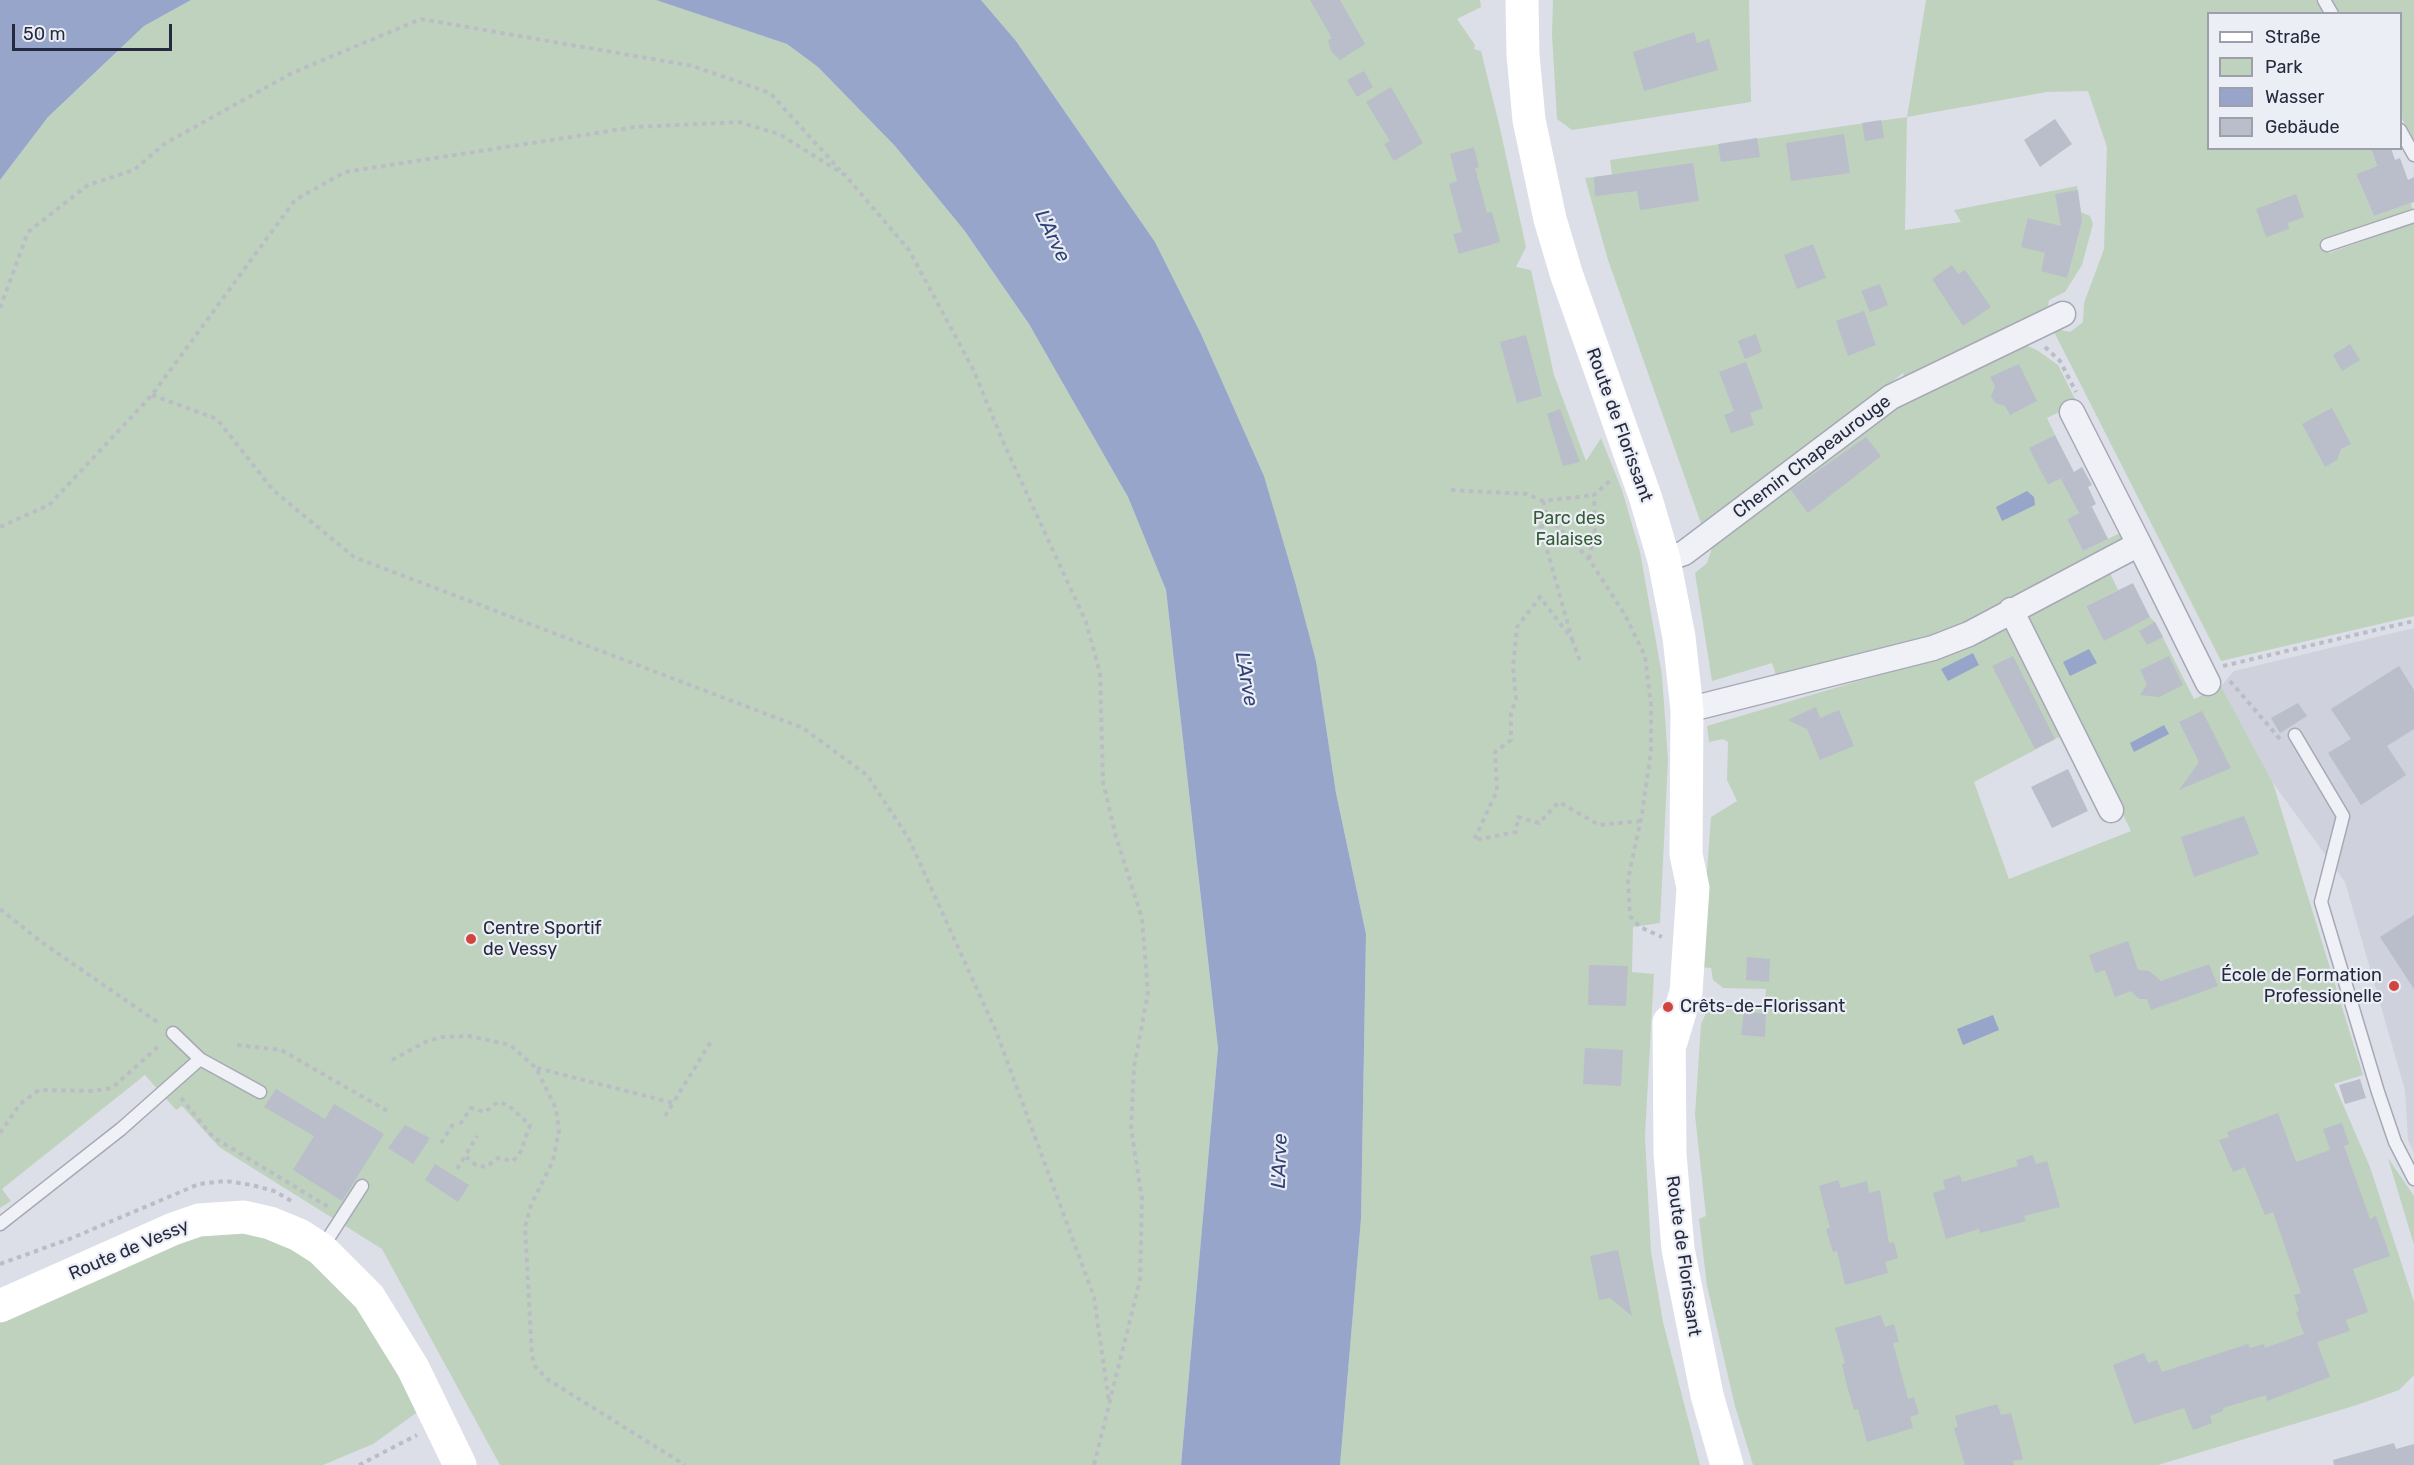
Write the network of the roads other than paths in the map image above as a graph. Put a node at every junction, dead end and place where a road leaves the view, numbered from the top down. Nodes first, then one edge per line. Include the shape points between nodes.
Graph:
1 (1522, 0) edge
2 (2402, 134) edge
3 (2414, 155) edge
4 (2414, 216) edge
5 (2327, 245) dead end
6 (2063, 314) dead end
7 (2072, 412) dead end
8 (2139, 544) junction
9 (1664, 560) junction
10 (2012, 610) junction
11 (2208, 683) dead end
12 (1687, 710) junction
13 (2295, 735) road end
14 (2111, 810) dead end
15 (173, 1032) road end
16 (200, 1059) junction
17 (260, 1092) dead end
18 (2414, 1179) edge
19 (362, 1186) dead end
20 (0, 1224) edge
21 (321, 1249) junction
22 (0, 1306) edge
23 (460, 1465) edge
24 (1727, 1465) edge

1 - 9 main road, Route de Florissant via 1526,83 1538,169 1566,273 1636,467
2 - 3 lane
4 - 5 lane
6 - 9 street, Chemin Chapeaurouge via 1891,397 1684,553
7 - 8 street
8 - 10 street
8 - 11 street
9 - 12 main road, Route de Florissant via 1679,636
10 - 12 street via 1933,648
10 - 14 street
12 - 24 main road, Route de Florissant via 1686,854 1693,888 1686,992 1671,1042 1670,1154 1678,1249 1707,1395
13 - 18 lane via 2343,816 2321,902 2378,1092
15 - 16 lane
16 - 17 lane
16 - 20 lane via 171,1087
19 - 21 lane
21 - 22 main road, Route de Vessy via 270,1223 244,1217 199,1220
21 - 23 main road, Route de Vessy via 369,1297 388,1325

